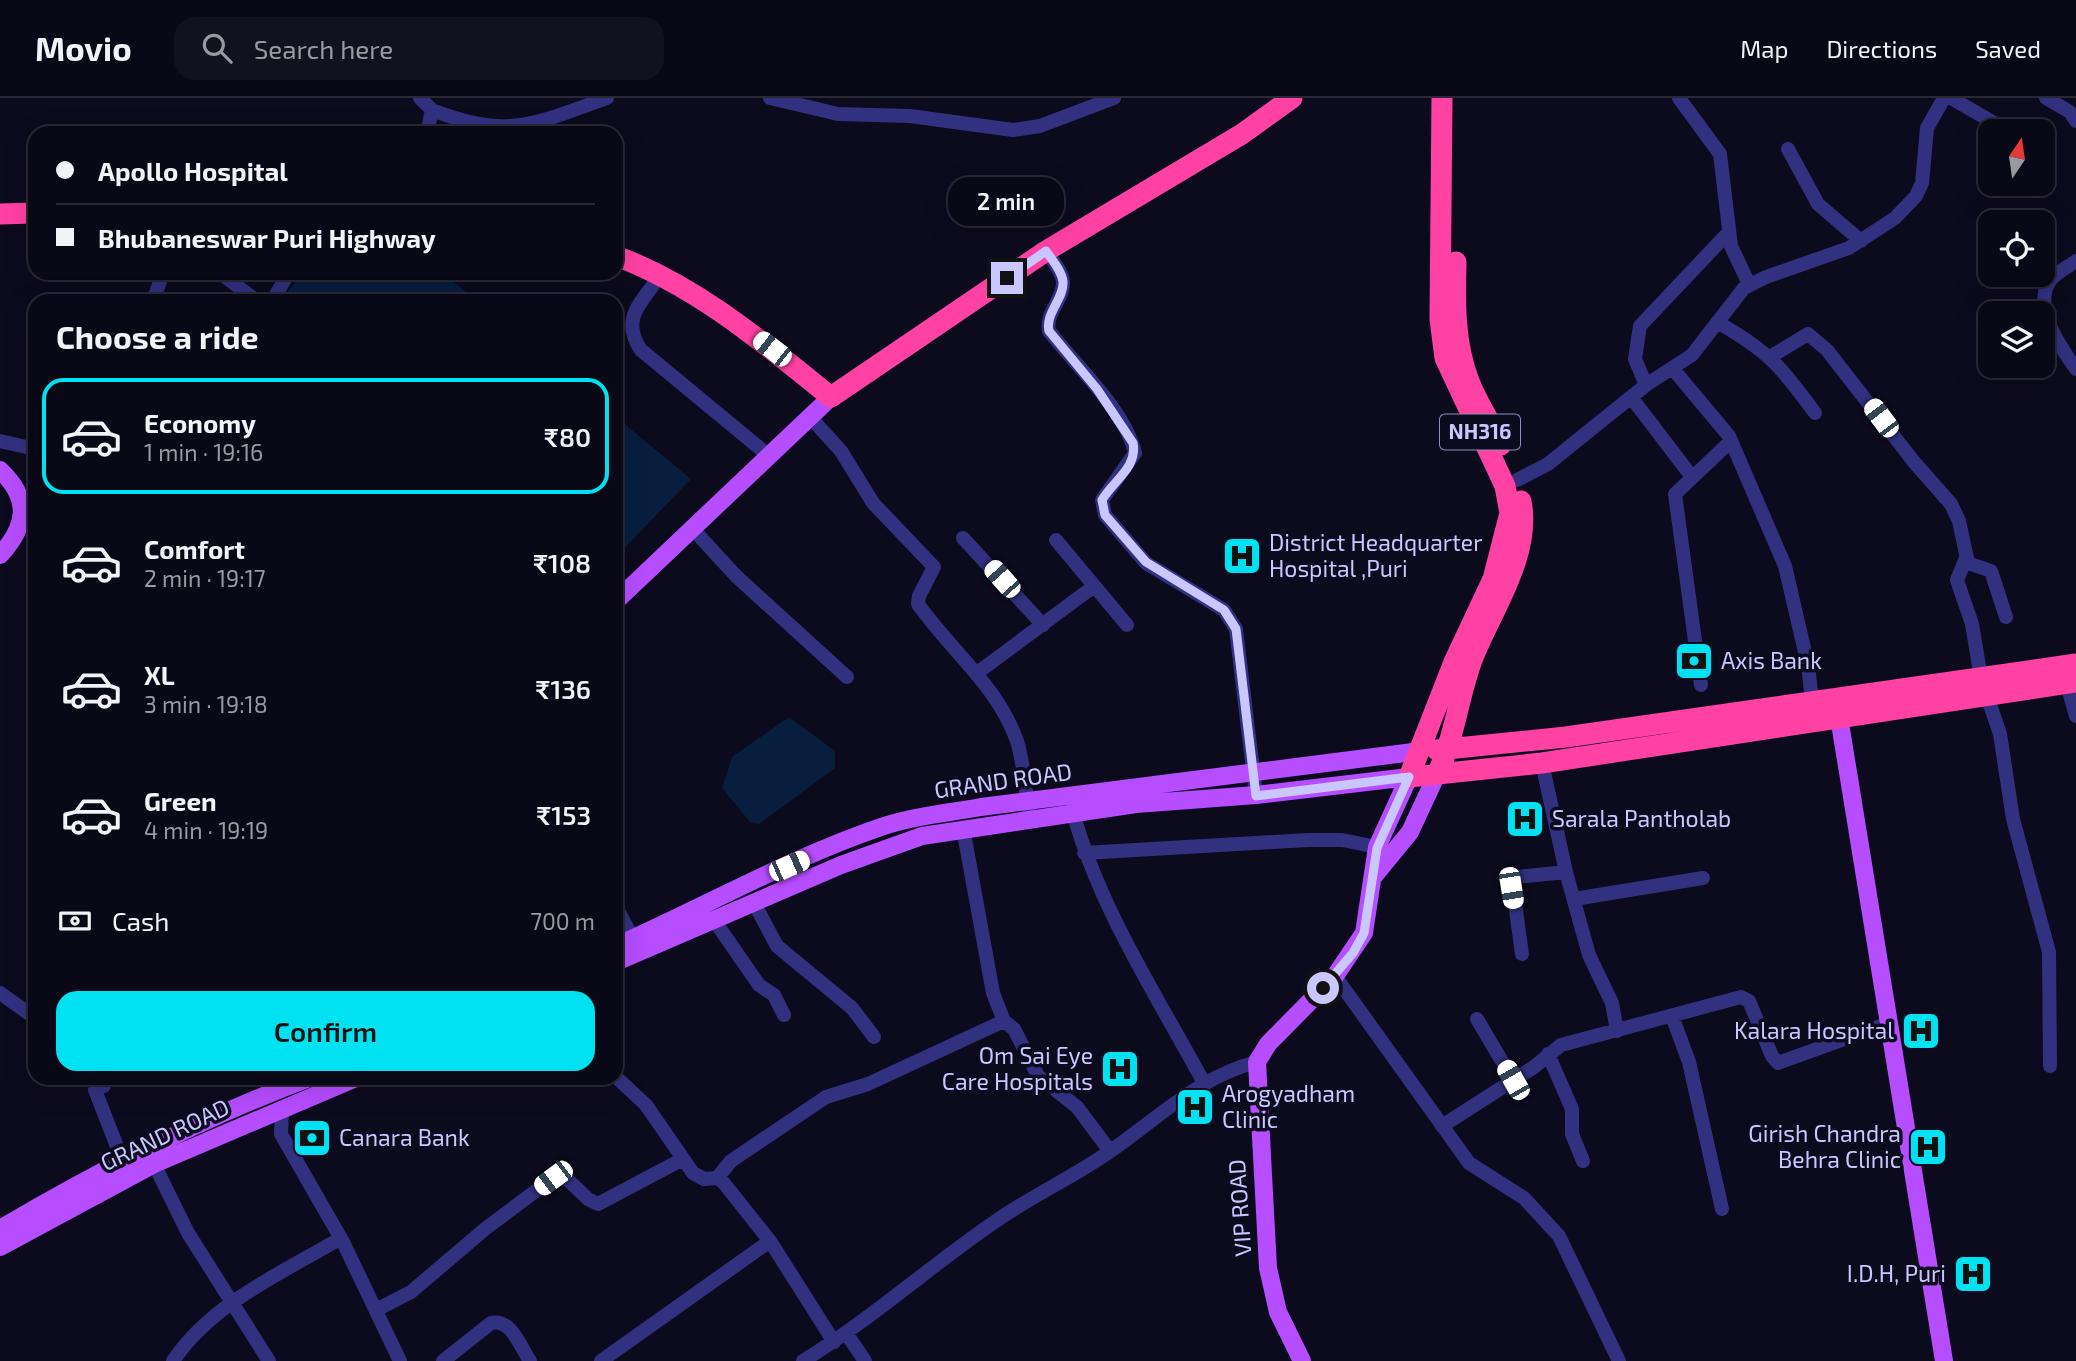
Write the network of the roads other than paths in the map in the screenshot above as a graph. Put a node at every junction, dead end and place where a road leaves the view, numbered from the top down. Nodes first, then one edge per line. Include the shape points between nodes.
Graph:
1 (420, 98) edge
2 (770, 98) edge
3 (1114, 98) edge
4 (1292, 98) edge
5 (1442, 98) edge
6 (1454, 98) edge
7 (1679, 98) edge
8 (1944, 98) edge
9 (1951, 98) edge
10 (2046, 98) edge
11 (599, 99) edge
12 (431, 114) junction
13 (1987, 119) edge
14 (2076, 121) edge
15 (428, 126) edge
16 (484, 126) edge
17 (523, 126) edge
18 (1788, 149) dead end
19 (28, 213) edge
20 (0, 214) edge
21 (1728, 233) junction
22 (1860, 241) junction
23 (1046, 251) junction
24 (623, 259) edge
25 (2076, 261) edge
26 (659, 277) junction
27 (229, 280) edge
28 (1749, 284) junction
29 (248, 294) edge
30 (1717, 322) junction
31 (1770, 357) junction
32 (1672, 369) junction
33 (2076, 369) edge
34 (1646, 386) junction
35 (831, 397) junction
36 (1631, 397) junction
37 (1478, 413) junction
38 (1815, 413) dead end
39 (810, 417) junction
40 (0, 441) edge
41 (1731, 441) junction
42 (28, 447) edge
43 (768, 455) junction
44 (0, 470) edge
45 (1692, 477) junction
46 (1517, 480) junction
47 (691, 527) junction
48 (963, 538) dead end
49 (1056, 540) dead end
50 (0, 555) edge
51 (1965, 558) junction
52 (1093, 587) junction
53 (623, 594) edge
54 (2006, 617) dead end
55 (1043, 625) junction
56 (1127, 625) dead end
57 (2076, 664) edge
58 (977, 673) junction
59 (847, 677) dead end
60 (2071, 683) edge
61 (1701, 685) dead end
62 (1986, 687) junction
63 (1813, 711) junction
64 (2076, 716) edge
65 (1839, 717) junction
66 (1449, 750) junction
67 (1421, 751) junction
68 (1542, 763) junction
69 (1437, 774) junction
70 (1254, 775) junction
71 (1409, 777) junction
72 (1256, 796) junction
73 (1028, 810) junction
74 (1073, 812) junction
75 (963, 828) junction
76 (1377, 848) junction
77 (1084, 853) junction
78 (1566, 872) junction
79 (1374, 876) junction
80 (1703, 878) dead end
81 (1573, 899) junction
82 (754, 903) junction
83 (623, 919) edge
84 (714, 920) junction
85 (634, 938) junction
86 (623, 943) edge
87 (1522, 954) dead end
88 (623, 959) edge
89 (1335, 976) junction
90 (0, 993) edge
91 (28, 1013) edge
92 (784, 1015) dead end
93 (1672, 1016) junction
94 (1477, 1019) dead end
95 (1004, 1021) junction
96 (1889, 1023) junction
97 (1618, 1031) junction
98 (874, 1037) dead end
99 (1548, 1054) junction
100 (1257, 1062) junction
101 (2050, 1066) dead end
102 (1513, 1080) junction
103 (1204, 1083) junction
104 (623, 1084) edge
105 (100, 1085) edge
106 (283, 1085) edge
107 (288, 1085) edge
108 (339, 1085) edge
109 (282, 1109) junction
110 (1442, 1126) junction
111 (1110, 1152) junction
112 (683, 1159) junction
113 (1583, 1161) dead end
114 (123, 1162) junction
115 (154, 1164) junction
116 (717, 1178) junction
117 (1722, 1209) dead end
118 (0, 1228) edge
119 (341, 1238) junction
120 (770, 1241) junction
121 (0, 1247) edge
122 (234, 1302) junction
123 (376, 1310) junction
124 (840, 1338) junction
125 (613, 1357) edge
126 (1298, 1360) edge
127 (173, 1361) edge
128 (269, 1361) edge
129 (400, 1361) edge
130 (443, 1361) edge
131 (530, 1361) edge
132 (601, 1361) edge
133 (803, 1361) edge
134 (865, 1361) edge
135 (1619, 1361) edge
136 (1944, 1361) edge

1 - 12 street
2 - 3 street via 838,114 910,116 1013,130 1040,126
4 - 23 highway via 1242,134
5 - 37 highway, NH316 via 1440,319 1445,358
6 - 37 highway, NH316 via 1455,314
7 - 21 street via 1720,154
8 - 22 street via 1927,128 1925,167 1916,196 1895,218
9 - 13 street
10 - 14 street
11 - 17 street
12 - 15 street
12 - 16 street
18 - 22 street via 1818,204
19 - 20 highway
21 - 28 street
21 - 34 street via 1640,326 1635,359
22 - 28 street
23 - 35 highway
23 - 70 street via 1063,285 1049,318 1049,331 1129,434 1135,453 1101,507 1146,562 1215,603 1232,619
24 - 26 highway
25 - 33 street via 2050,280 2046,291 2048,323
26 - 35 highway via 753,334
26 - 43 street via 633,315 632,338
27 - 29 street
28 - 30 street
30 - 31 street
30 - 32 street via 1697,349
31 - 38 street
31 - 51 street via 1808,334 1827,351 1951,504
32 - 34 street
32 - 41 street
34 - 36 street
35 - 39 main road
36 - 45 street
36 - 46 street via 1548,464
37 - 46 highway, NH316
37 - 67 highway, NH316 via 1505,486 1510,513 1507,532 1493,579 1454,662
39 - 43 main road
39 - 58 street via 841,452 873,503 933,567 918,604
40 - 42 street
41 - 45 street
41 - 63 street via 1785,566 1808,665
43 - 47 main road
44 - 50 main road via 12,481 22,516 19,531
45 - 61 street via 1675,500
46 - 66 highway, NH316 via 1522,535 1472,661
47 - 53 main road
47 - 59 street via 736,576
48 - 55 street
49 - 52 street
51 - 54 street via 1990,571
51 - 62 street via 1957,580
52 - 55 street
52 - 56 street
55 - 58 street
57 - 62 highway
58 - 73 street via 1018,745
60 - 62 highway
60 - 64 street
62 - 63 highway
62 - 65 highway
62 - 101 street via 2000,734 2013,818 2049,951
63 - 65 highway
63 - 66 highway
63 - 68 highway
65 - 96 main road
66 - 67 highway
66 - 69 highway
67 - 70 main road, GRAND ROAD
67 - 71 highway, NH316
68 - 69 highway
68 - 78 street
69 - 71 highway
69 - 79 main road via 1410,832
70 - 72 street
70 - 73 main road, GRAND ROAD
71 - 72 main road, GRAND ROAD
71 - 76 main road
72 - 74 main road, GRAND ROAD
73 - 74 main road, GRAND ROAD
73 - 75 main road, GRAND ROAD
73 - 85 main road, GRAND ROAD via 884,826
74 - 77 street
75 - 82 main road, GRAND ROAD via 890,845
75 - 95 street via 993,993
76 - 77 street via 1342,840 1308,840
76 - 79 main road
77 - 103 street
78 - 81 street
78 - 87 street via 1512,881
79 - 89 main road via 1364,933
80 - 81 street
81 - 97 street
82 - 84 main road, GRAND ROAD
82 - 98 street via 777,946 852,1008
83 - 85 street
84 - 88 main road, GRAND ROAD
84 - 92 street via 759,985 774,995
85 - 86 main road, GRAND ROAD
89 - 100 main road via 1268,1044
89 - 110 street
90 - 91 street
93 - 96 street via 1745,999 1779,1063
93 - 97 street
93 - 117 street via 1689,1062
94 - 102 street
95 - 111 street via 1014,1029 1038,1076 1077,1107
95 - 116 street via 868,1084 825,1097 732,1161
96 - 136 main road
97 - 99 street via 1561,1045
99 - 102 street
99 - 113 street via 1572,1109 1572,1134
100 - 103 street
100 - 126 main road, VIP ROAD via 1268,1268 1278,1312
102 - 110 street
103 - 111 street
104 - 112 street via 646,1105
105 - 114 street
106 - 114 main road, GRAND ROAD
107 - 109 main road
108 - 109 main road, GRAND ROAD
109 - 115 main road, GRAND ROAD
109 - 119 street via 281,1134
110 - 135 street via 1469,1163 1524,1198 1559,1236
111 - 124 street via 994,1222
112 - 116 street via 698,1177
112 - 123 street via 598,1204 566,1178 553,1178 411,1292
114 - 118 main road, GRAND ROAD
115 - 121 main road, GRAND ROAD
115 - 122 street via 188,1233
116 - 120 street
119 - 122 street
119 - 123 street
120 - 124 street
120 - 125 street
122 - 127 street via 196,1332
122 - 128 street
123 - 129 street
124 - 133 street
124 - 134 street
125 - 132 street
130 - 131 street via 499,1321

